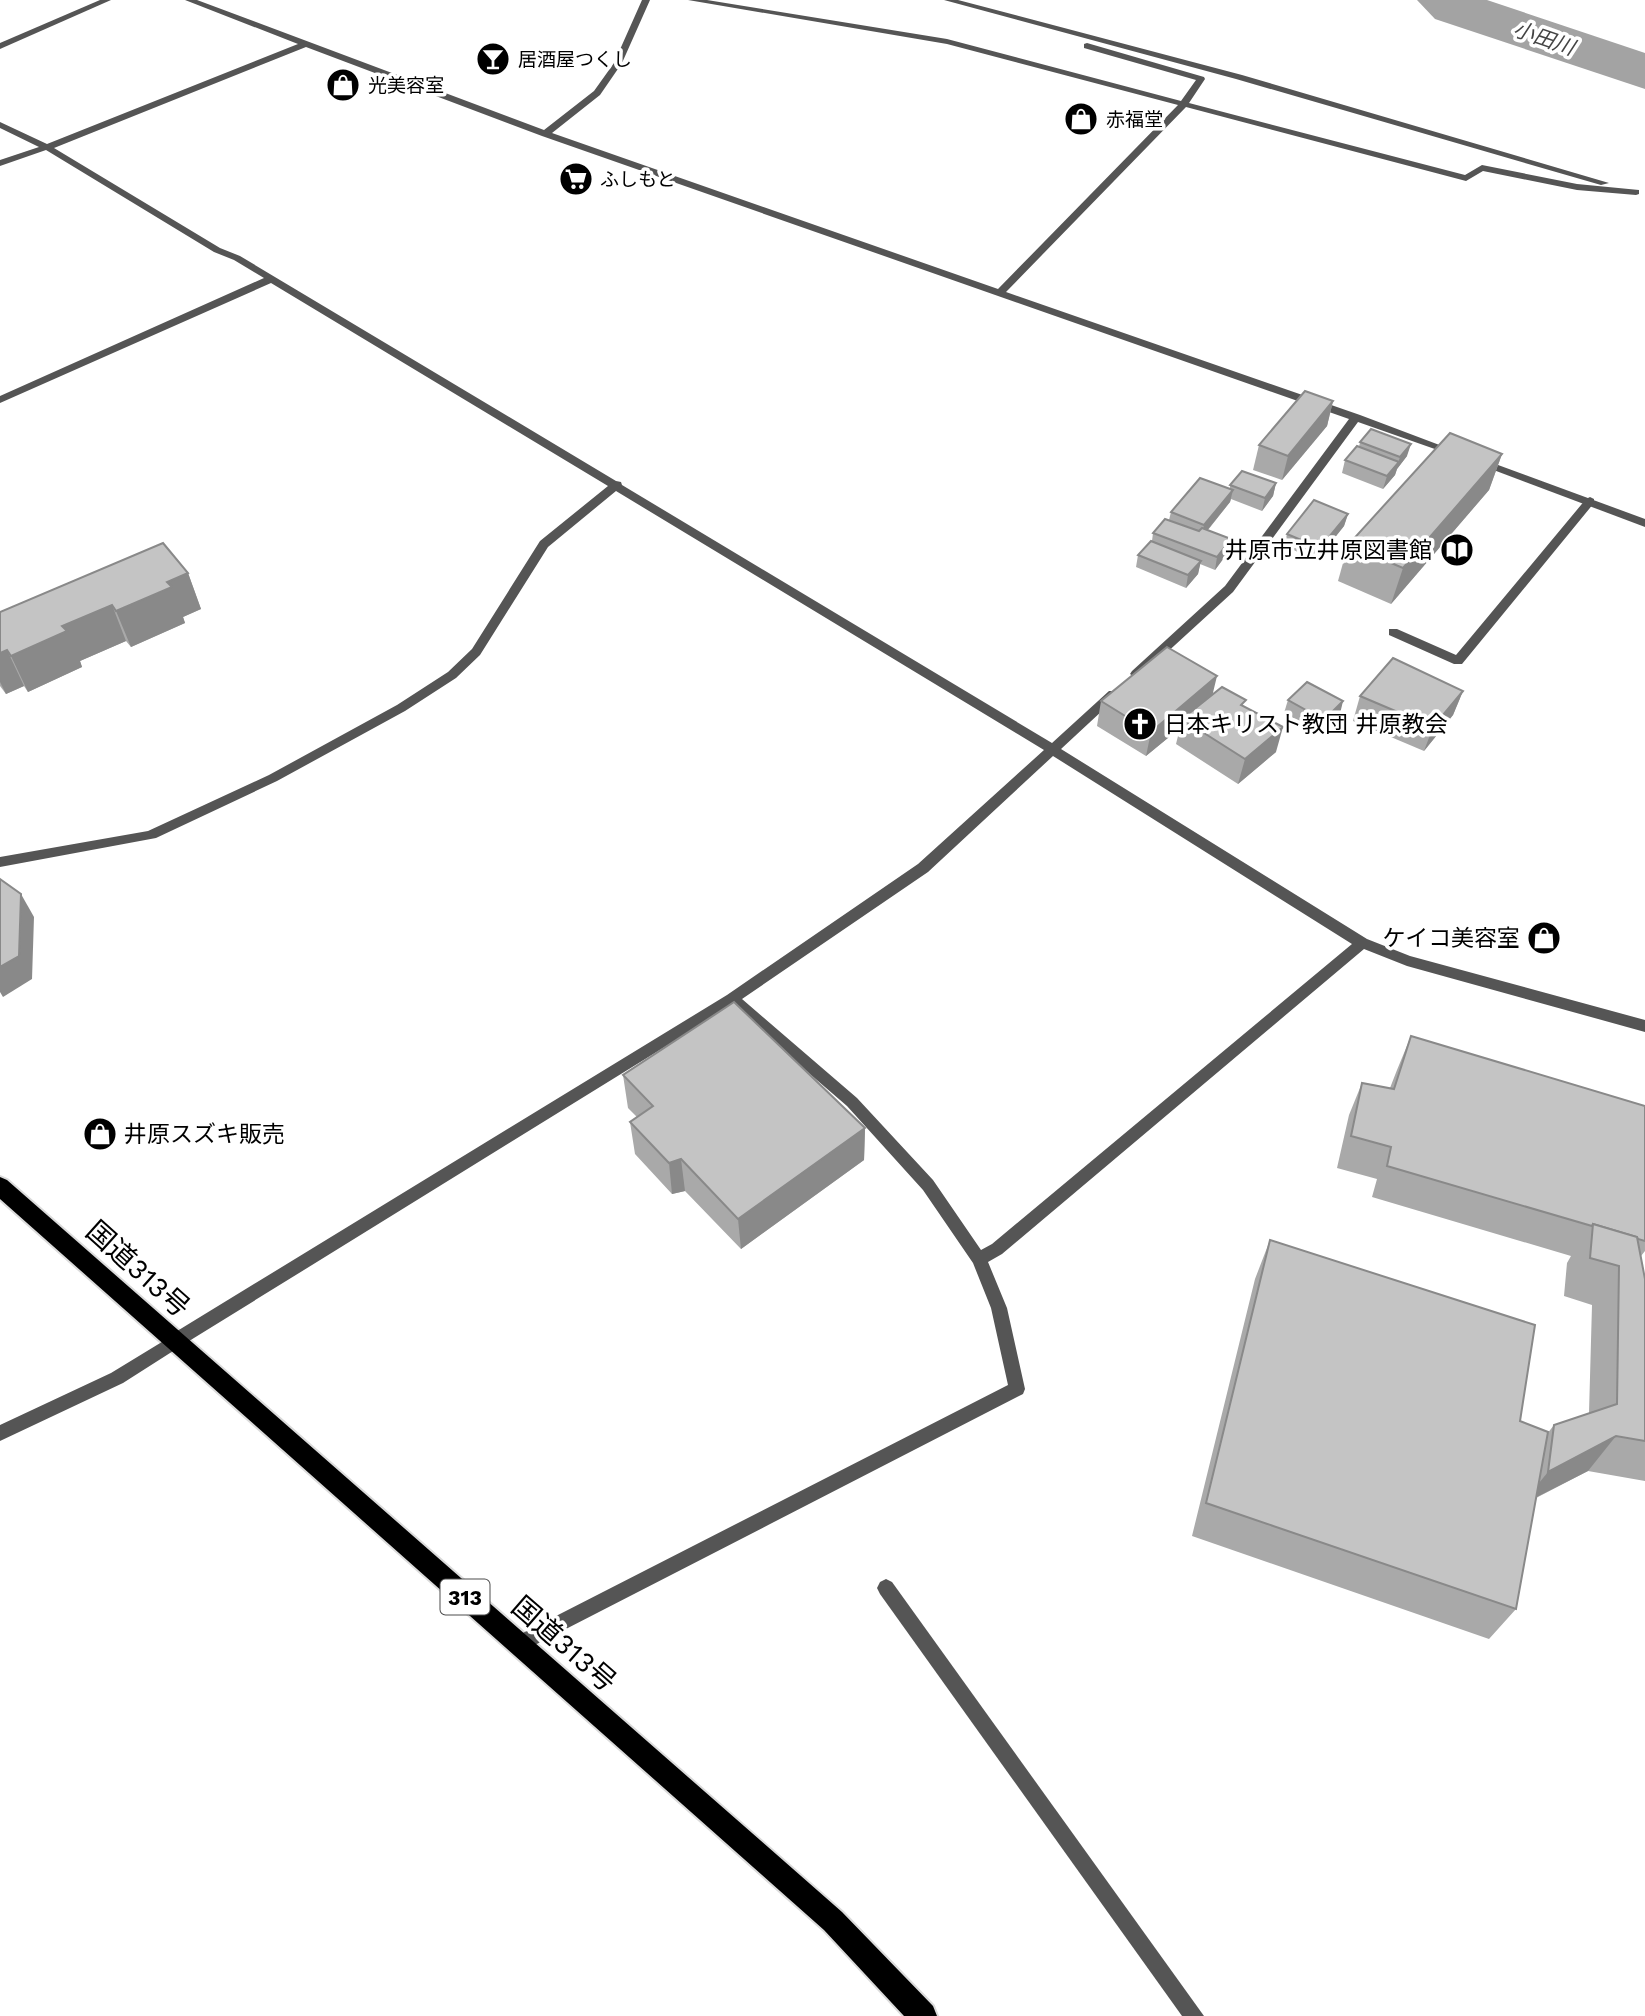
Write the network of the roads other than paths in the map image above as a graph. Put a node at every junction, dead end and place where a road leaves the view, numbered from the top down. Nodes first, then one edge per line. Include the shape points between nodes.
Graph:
1 (107, 0) edge
2 (189, 0) edge
3 (646, 0) edge
4 (692, 0) edge
5 (948, 0) edge
6 (1052, 27) junction
7 (306, 44) junction
8 (0, 46) edge
9 (1182, 106) junction
10 (0, 125) edge
11 (545, 134) junction
12 (45, 146) junction
13 (0, 163) edge
14 (1641, 193) edge
15 (271, 279) junction
16 (1001, 292) junction
17 (0, 400) edge
18 (1356, 417) junction
19 (1460, 454) edge
20 (1473, 459) edge
21 (617, 484) junction
22 (1590, 502) junction
23 (1645, 523) edge
24 (1393, 632) dead end
25 (1051, 749) junction
26 (0, 862) edge
27 (1362, 943) junction
28 (732, 999) junction
29 (1645, 1026) edge
30 (0, 1186) edge
31 (979, 1259) junction
32 (175, 1342) junction
33 (0, 1433) edge
34 (886, 1588) dead end
35 (519, 1644) junction
36 (923, 2016) edge
37 (1194, 2016) edge

1 - 8 street
2 - 7 street
3 - 11 street via 618,63 597,93
4 - 9 street via 947,42
5 - 6 street
6 - 9 street via 1070,42 1200,79
6 - 14 street
7 - 11 street
7 - 12 street
9 - 14 street via 1465,178 1482,168 1577,187
9 - 16 street
10 - 12 street
11 - 16 street
12 - 13 street
12 - 15 street
15 - 17 street
15 - 21 street
16 - 18 street
18 - 19 street
18 - 25 street via 1229,589
20 - 22 street
21 - 25 street
21 - 26 street via 544,544 476,652 452,676 401,708 273,778 151,835
22 - 23 street
22 - 24 street via 1458,661
25 - 27 street
25 - 28 street via 923,868
27 - 29 street via 1407,961
27 - 31 street via 997,1250
28 - 31 street via 852,1102 928,1185
28 - 32 street
30 - 32 highway, 国道313号 / 313
31 - 35 street via 999,1308 1017,1390
32 - 33 street via 117,1378
32 - 35 highway, 国道313号 / 313
34 - 37 street
35 - 36 highway, 国道313号 / 313 via 833,1921

